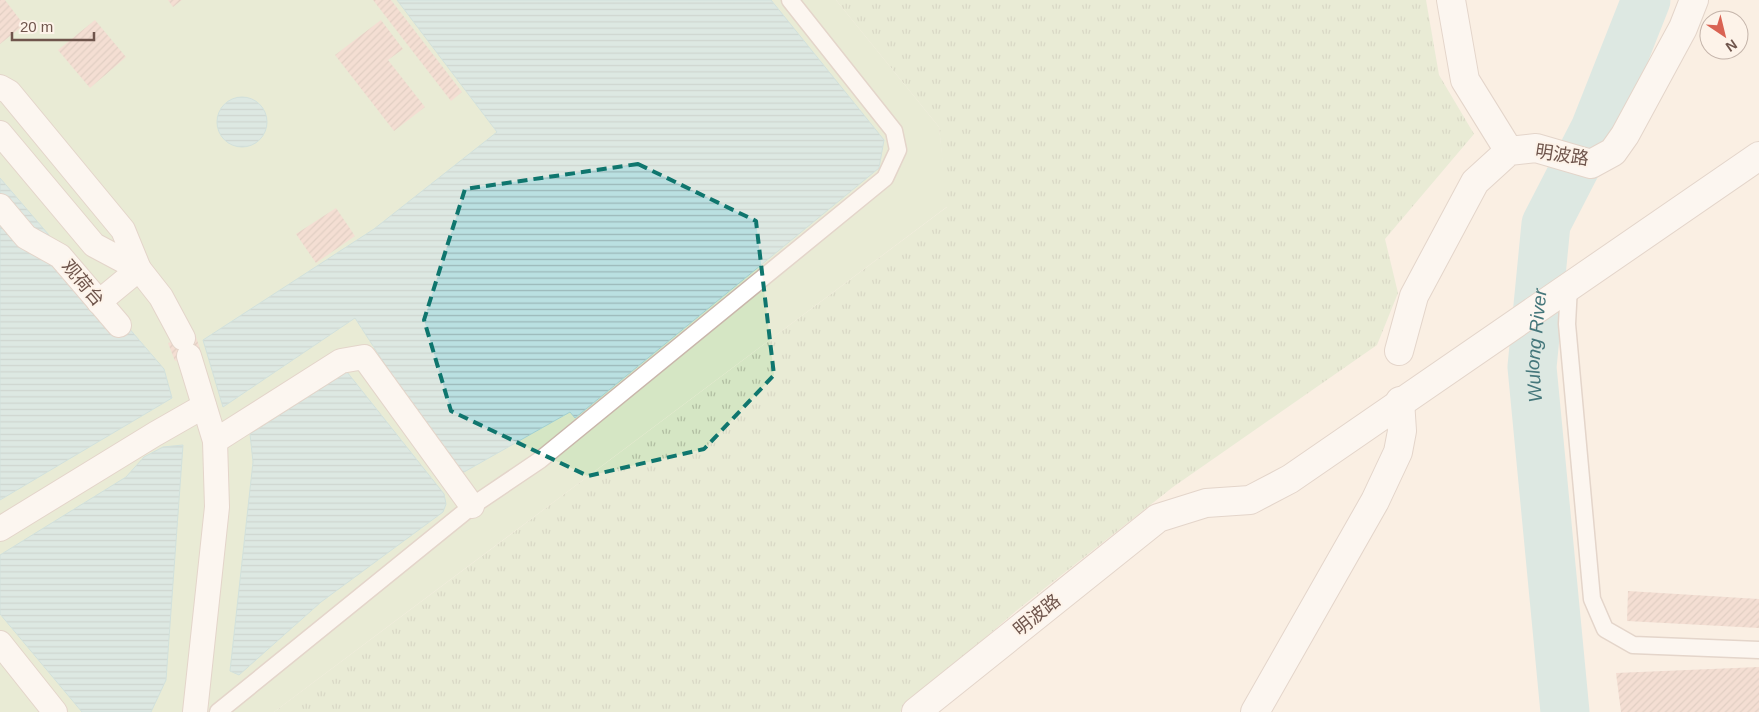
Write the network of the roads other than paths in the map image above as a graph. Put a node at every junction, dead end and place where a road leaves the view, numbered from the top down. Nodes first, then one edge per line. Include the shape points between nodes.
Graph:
1 (790, 0) edge
2 (1452, 0) edge
3 (1694, 0) edge
4 (0, 87) edge
5 (0, 133) edge
6 (1509, 151) junction
7 (1759, 156) edge
8 (0, 193) edge
9 (0, 197) edge
10 (0, 206) edge
11 (139, 269) junction
12 (1566, 289) junction
13 (99, 302) junction
14 (119, 325) dead end
15 (1399, 351) dead end
16 (203, 401) junction
17 (1400, 401) junction
18 (214, 441) junction
19 (472, 506) junction
20 (0, 529) edge
21 (0, 643) edge
22 (1759, 650) edge
23 (55, 712) edge
24 (195, 712) edge
25 (218, 712) edge
26 (916, 712) edge
27 (1255, 712) edge

1 - 19 lane via 894,131 898,150 885,178 540,460
2 - 6 street via 1465,80
3 - 6 street, 明波路 via 1683,28 1613,152 1591,164 1536,148
4 - 11 street via 9,92 123,230
5 - 11 street via 94,245
6 - 15 street, 明波路 via 1475,182 1414,296
7 - 12 street
8 - 9 street
10 - 13 street, 观荷台 via 26,237 60,256
11 - 13 street
11 - 16 street via 161,297 186,347
12 - 17 street
12 - 22 lane via 1592,599 1605,629 1633,645
13 - 14 street, 观荷台
16 - 18 street
16 - 20 street
17 - 26 street, 明波路 via 1290,479 1250,500 1206,503 1158,518
17 - 27 street via 1402,431 1398,452 1375,501
18 - 19 street via 341,362 364,357
18 - 24 street via 217,507
19 - 25 lane
21 - 23 street

